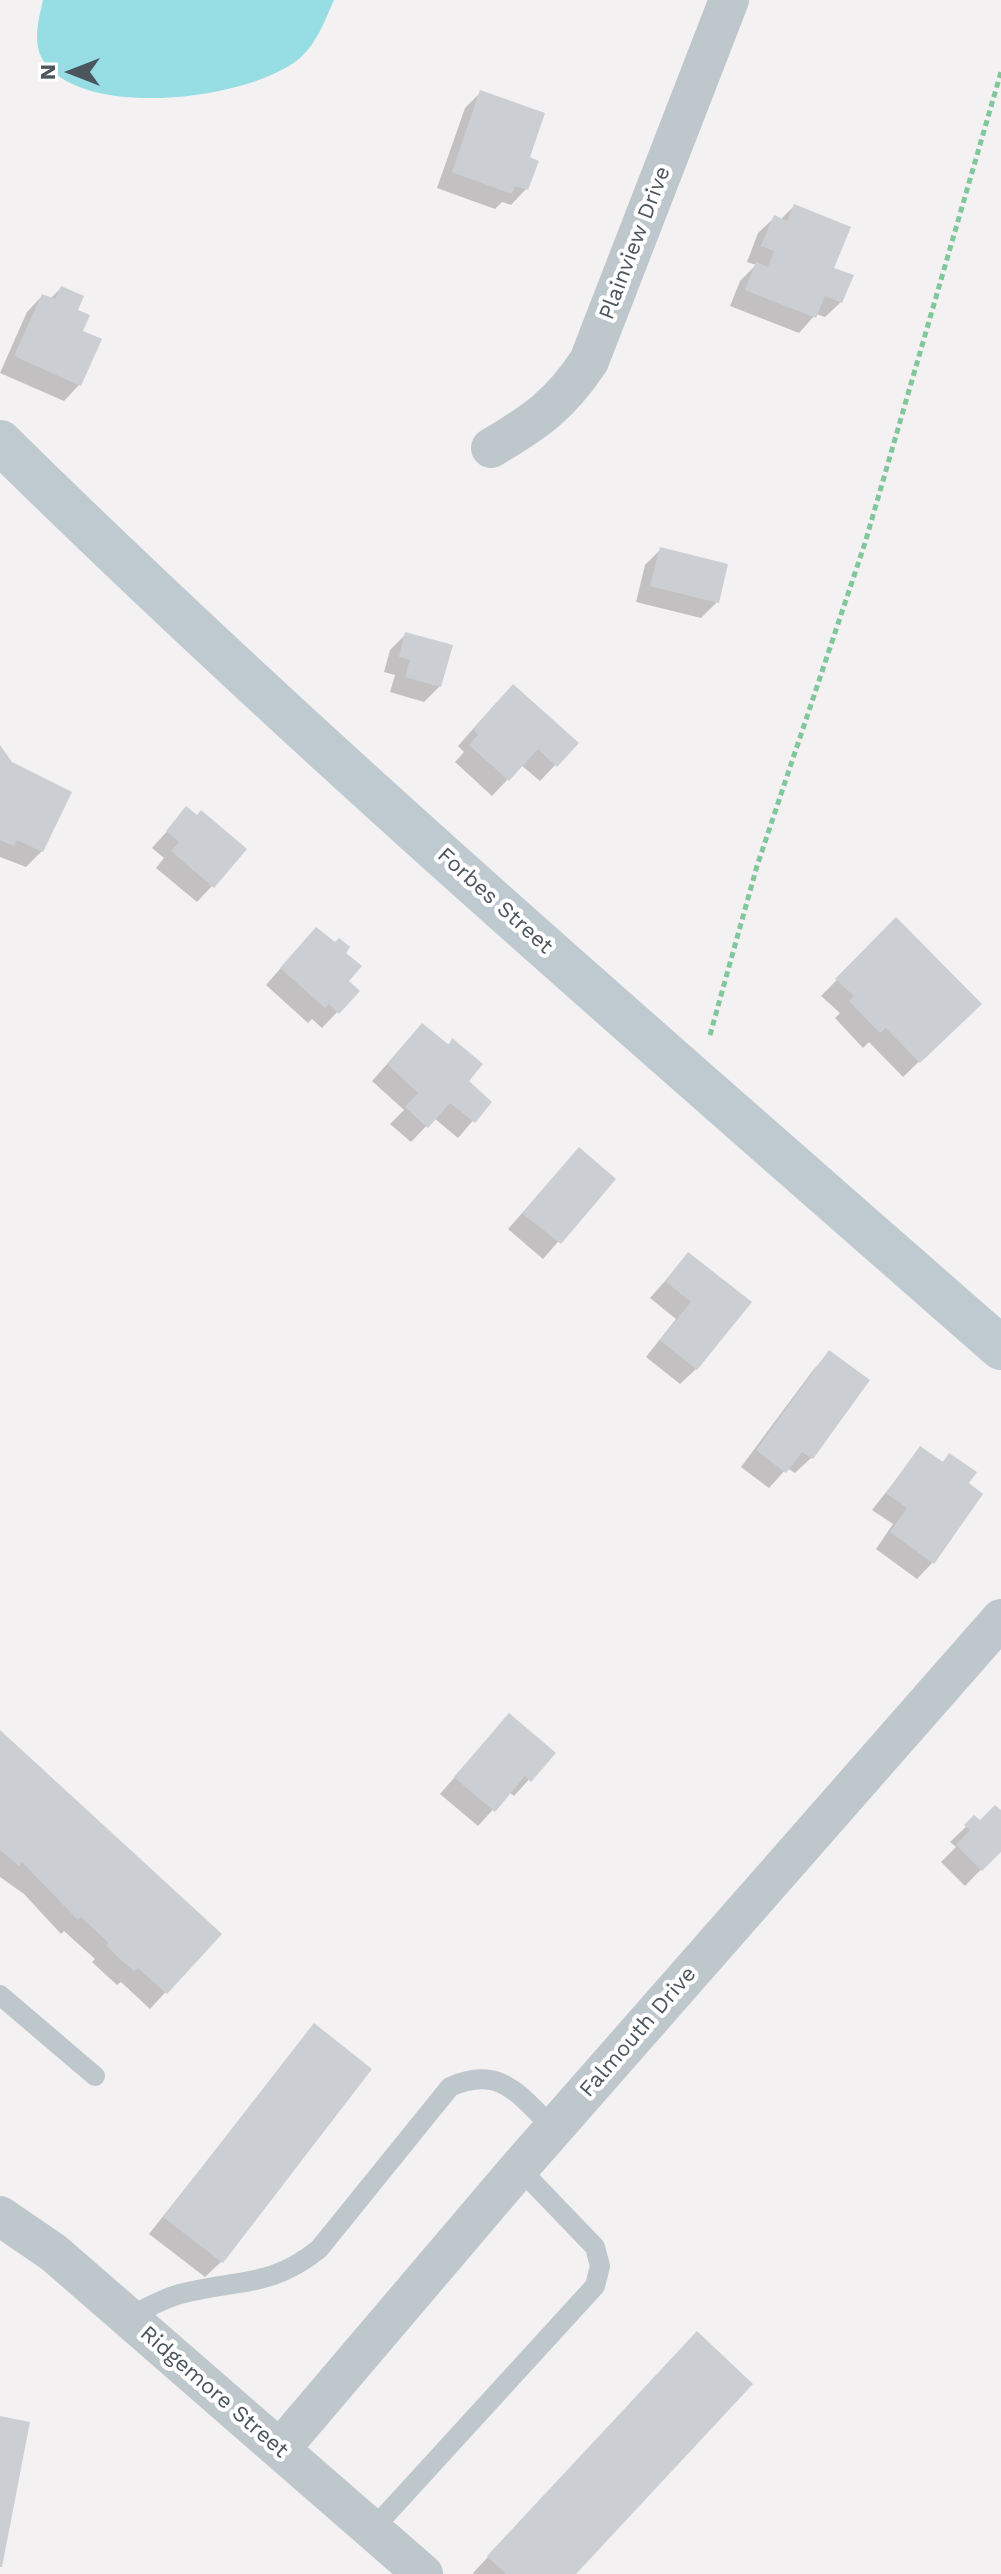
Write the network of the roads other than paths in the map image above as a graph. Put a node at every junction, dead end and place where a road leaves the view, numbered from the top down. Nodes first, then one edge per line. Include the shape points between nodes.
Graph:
1 (729, 0) edge
2 (0, 442) edge
3 (491, 448) dead end
4 (1001, 1348) edge
5 (1001, 1619) edge
6 (0, 1995) edge
7 (95, 2076) dead end
8 (554, 2129) junction
9 (519, 2168) junction
10 (0, 2216) edge
11 (129, 2317) junction
12 (280, 2449) junction
13 (372, 2530) junction
14 (423, 2574) edge

1 - 3 street, Plainview Drive via 589,361 567,394 529,426
2 - 4 street, Forbes Street via 130,570
5 - 8 street, Falmouth Drive
6 - 7 lane
8 - 9 street, Falmouth Drive
8 - 11 lane via 509,2086 493,2078 471,2077 450,2087 319,2249 294,2269 270,2279 176,2295
9 - 12 street, Falmouth Drive
9 - 13 lane via 595,2247 600,2266 595,2286
10 - 11 street, Ridgemore Street via 54,2253
11 - 12 street, Ridgemore Street
12 - 13 street, Ridgemore Street
13 - 14 street, Ridgemore Street

